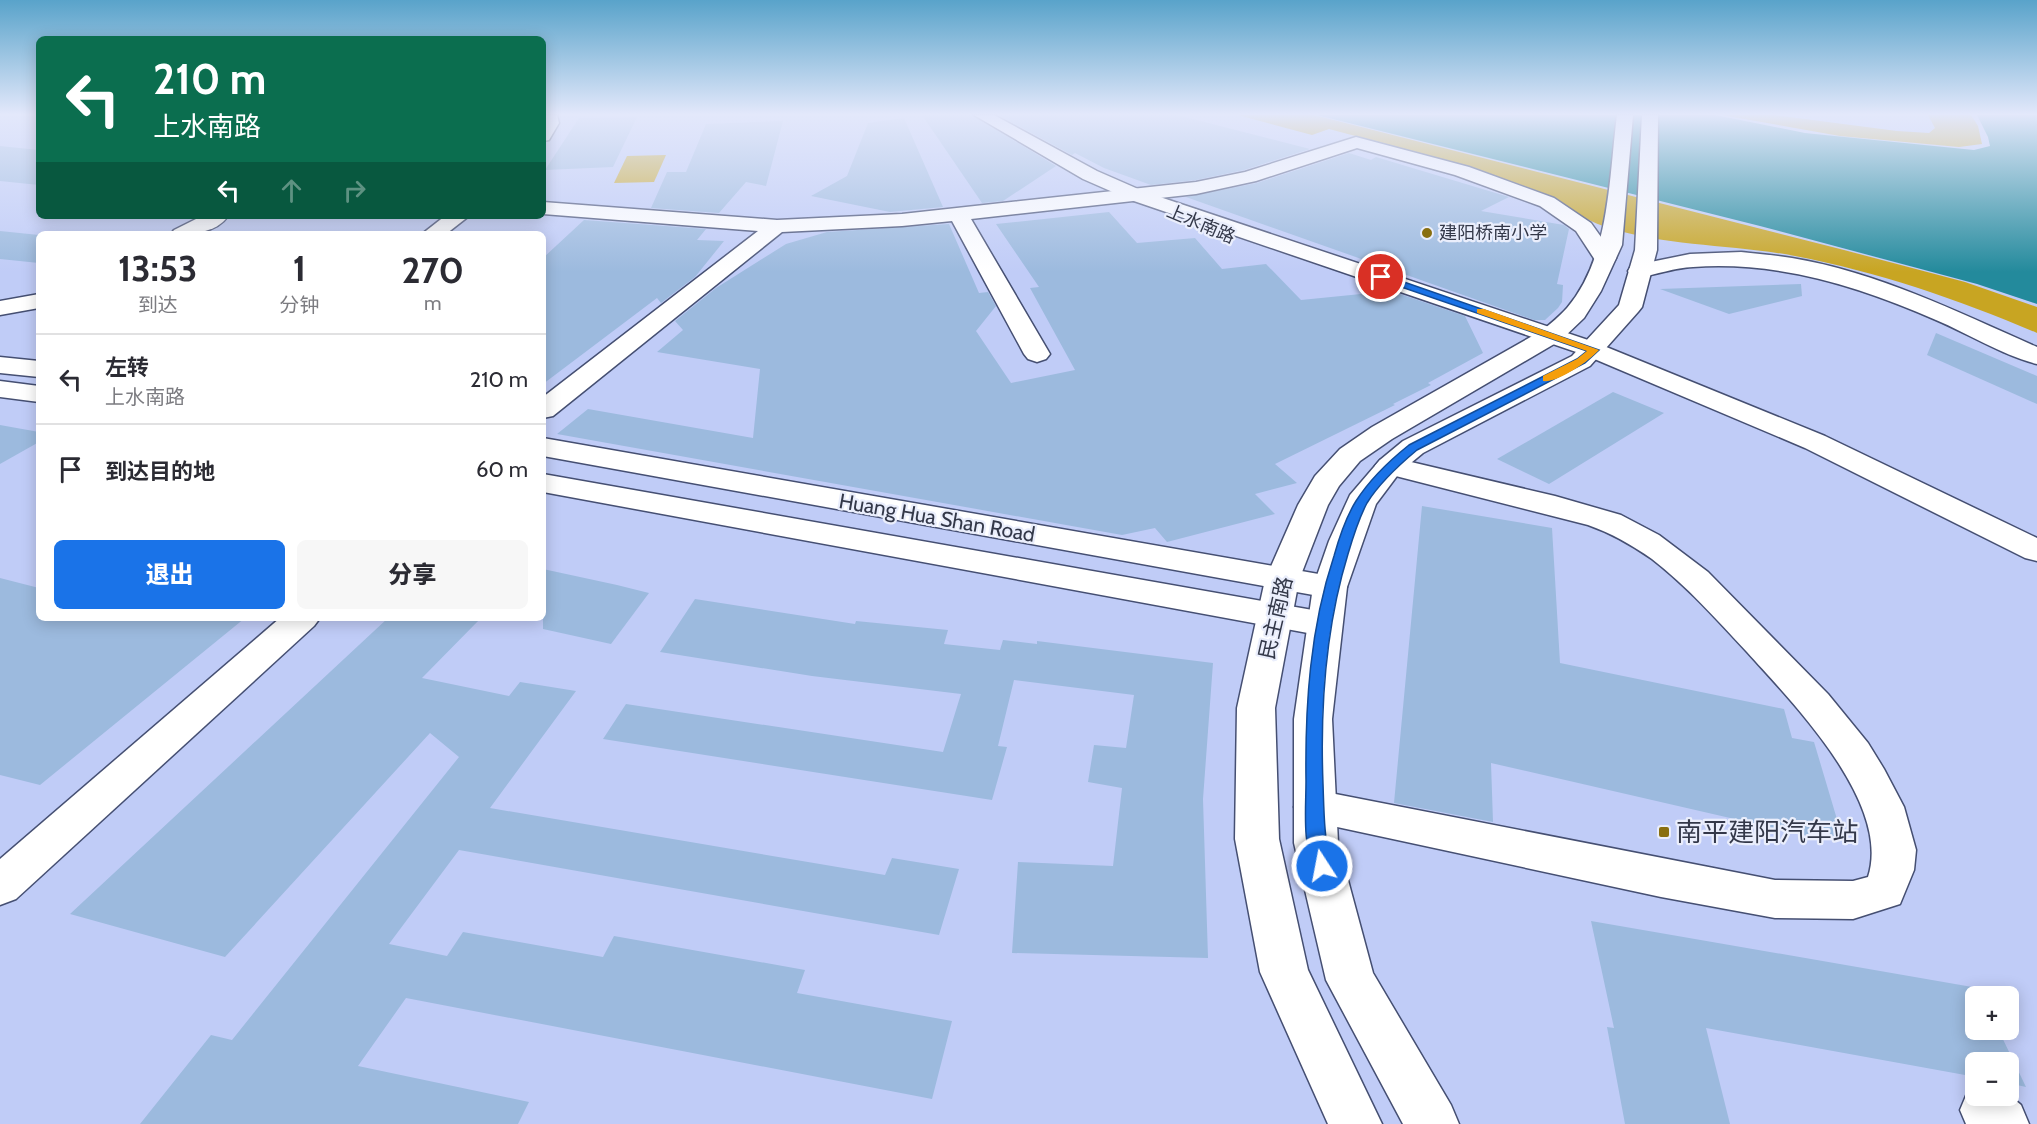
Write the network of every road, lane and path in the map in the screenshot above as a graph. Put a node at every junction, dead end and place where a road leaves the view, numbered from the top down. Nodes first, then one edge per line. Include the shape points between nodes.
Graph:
1 (1076, 167) edge
2 (1278, 167) edge
3 (1449, 167) edge
4 (1625, 167) edge
5 (1641, 167) edge
6 (1138, 196) junction
7 (546, 208) edge
8 (958, 214) junction
9 (212, 219) edge
10 (454, 219) edge
11 (777, 226) junction
12 (187, 231) edge
13 (436, 231) edge
14 (1625, 256) junction
15 (36, 302) edge
16 (0, 308) edge
17 (1542, 340) junction
18 (1037, 354) dead end
19 (1587, 356) junction
20 (2037, 356) edge
21 (0, 364) edge
22 (36, 369) edge
23 (0, 389) edge
24 (36, 394) edge
25 (546, 408) edge
26 (546, 448) edge
27 (1390, 466) junction
28 (546, 483) edge
29 (2037, 551) edge
30 (1330, 587) junction
31 (1279, 597) junction
32 (299, 621) edge
33 (1324, 624) junction
34 (1316, 807) junction
35 (0, 886) edge
36 (1355, 1124) edge
37 (1432, 1124) edge

1 - 6 main road, 上水南路
2 - 6 main road via 1249,177
3 - 14 main road via 1527,193 1557,208
4 - 14 main road
5 - 14 main road
6 - 8 main road
6 - 17 main road, 上水南路 via 1196,225
7 - 11 main road
8 - 11 main road
8 - 18 main road
9 - 12 main road
10 - 13 main road
11 - 25 main road
14 - 17 main road, 民主南路 via 1590,291 1576,313
14 - 19 main road via 1630,307
14 - 20 main road via 1678,261 1732,258 1824,272 1879,289
15 - 16 main road
17 - 19 main road, 上水南路
17 - 31 main road, 民主南路 via 1350,455 1326,482 1313,505
19 - 27 main road via 1413,447
19 - 29 main road, 上水南路 via 1815,442
21 - 22 main road
23 - 24 main road
26 - 31 main road, Huang Hua Shan Road
27 - 30 main road via 1361,502
27 - 34 main road via 1592,516 1628,529 1662,549 1706,588 1844,738 1878,797 1893,836 1895,868 1884,891 1853,900 1775,899
28 - 31 main road, Huang Hua Shan Road
30 - 31 main road, Huang Hua Shan Road
30 - 33 main road
31 - 33 main road, Huang Hua Shan Road
31 - 36 main road, 民主南路 via 1256,708 1257,839 1284,972
32 - 35 main road
33 - 34 main road via 1313,719
34 - 37 main road via 1316,843 1350,980

